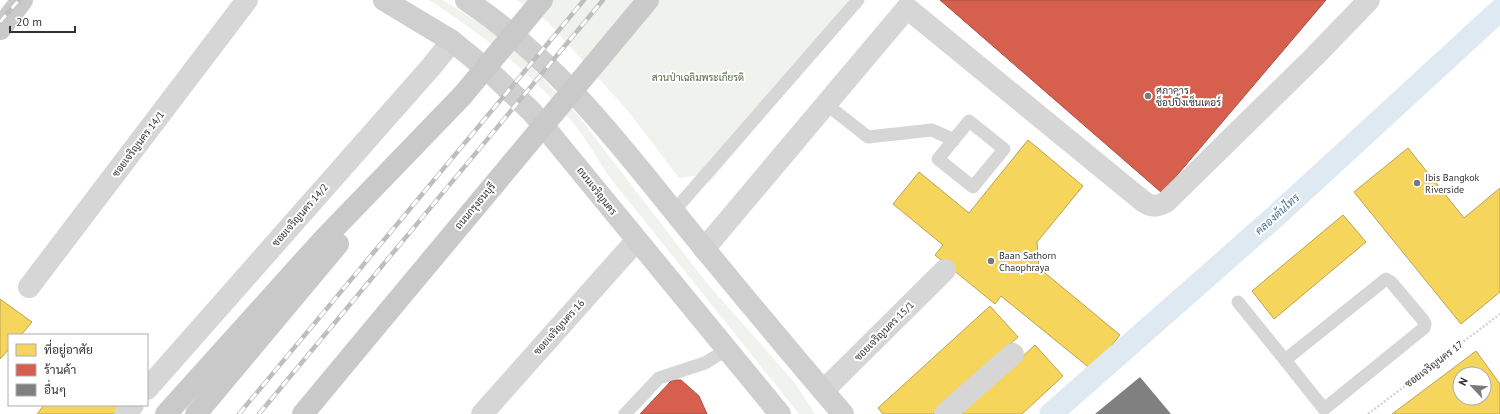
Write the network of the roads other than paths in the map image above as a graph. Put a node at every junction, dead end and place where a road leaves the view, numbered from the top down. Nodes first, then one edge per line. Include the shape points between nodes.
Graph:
1 (22, 0) edge
2 (247, 0) edge
3 (384, 0) edge
4 (466, 0) edge
5 (542, 0) edge
6 (648, 0) edge
7 (858, 0) edge
8 (1369, 0) edge
9 (910, 4) edge
10 (0, 29) edge
11 (452, 40) junction
12 (462, 96) junction
13 (826, 104) junction
14 (954, 140) junction
15 (674, 210) junction
16 (636, 241) junction
17 (704, 248) junction
18 (945, 270) dead end
19 (29, 287) dead end
20 (1238, 302) dead end
21 (387, 313) junction
22 (726, 350) junction
23 (1013, 354) dead end
24 (1285, 360) junction
25 (148, 388) edge
26 (823, 391) junction
27 (1325, 412) edge
28 (166, 414) edge
29 (196, 414) edge
30 (303, 414) edge
31 (319, 414) edge
32 (482, 414) edge
33 (625, 414) edge
34 (780, 414) edge
35 (843, 414) edge
36 (946, 414) edge

1 - 10 main road
2 - 19 street, ซอยเจริญนคร 14/1
3 - 11 main road, ถนนเจริญนคร
4 - 15 main road via 498,22 555,72 607,128
5 - 12 main road, bridge
6 - 21 main road, ถนนกรุงธนบุรี, bridge
7 - 15 lane
8 - 9 street via 1160,206 1144,202
9 - 13 street
11 - 16 main road, ถนนเจริญนคร via 491,72 532,112
11 - 25 street, ซอยเจริญนคร 14/2
12 - 28 main road via 321,242
12 - 29 main road
13 - 14 lane via 868,137 932,130
13 - 17 street
14 - 14 lane via 969,121 1004,149 974,188 938,159
15 - 17 main road
16 - 22 main road, ถนนเจริญนคร
16 - 32 street, ซอยเจริญนคร 16
17 - 26 main road
18 - 26 street, ซอยเจริญนคร 15/1
20 - 24 lane
21 - 30 main road, ถนนกรุงธนบุรี
21 - 31 main road
22 - 33 lane via 705,363 659,378
22 - 34 main road, ถนนเจริญนคร
23 - 36 street
24 - 27 lane
24 - 27 lane via 1386,279 1425,324 1424,328
26 - 35 main road

